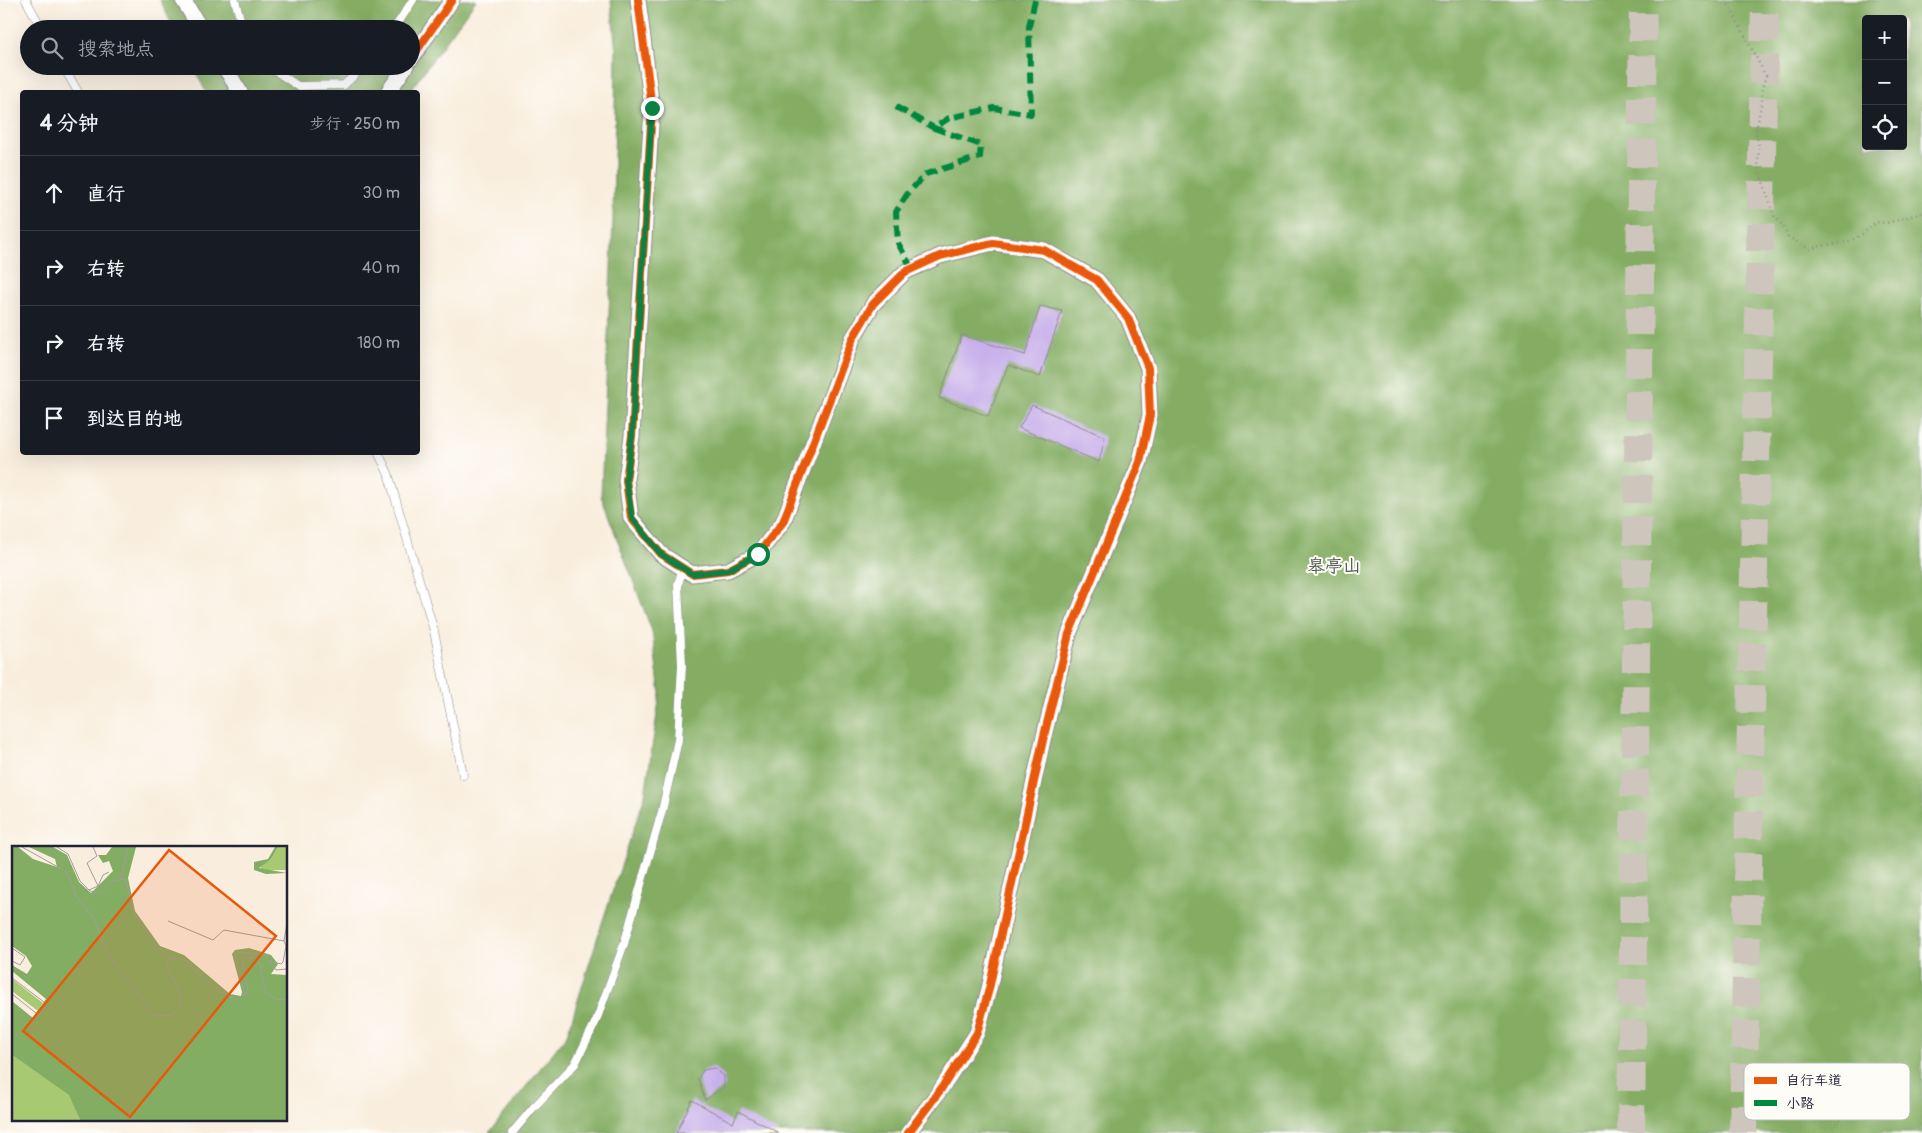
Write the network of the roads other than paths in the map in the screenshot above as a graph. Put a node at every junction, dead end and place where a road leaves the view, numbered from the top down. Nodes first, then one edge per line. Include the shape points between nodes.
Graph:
1 (26, 0) edge
2 (183, 0) edge
3 (235, 0) edge
4 (413, 0) edge
5 (452, 0) edge
6 (638, 0) edge
7 (37, 20) edge
8 (195, 20) edge
9 (241, 20) edge
10 (400, 20) edge
11 (420, 46) edge
12 (68, 75) edge
13 (230, 75) edge
14 (282, 75) edge
15 (355, 75) edge
16 (400, 75) edge
17 (77, 90) edge
18 (239, 90) edge
19 (389, 90) edge
20 (379, 455) edge
21 (683, 568) junction
22 (463, 775) dead end
23 (512, 1133) edge
24 (908, 1133) edge

1 - 7 lane
2 - 8 street
3 - 9 lane
4 - 10 lane
5 - 11 street
6 - 21 street via 652,108 632,436 626,480 632,518 661,554
12 - 17 lane
13 - 18 street
14 - 15 lane via 298,86 344,85
16 - 19 street
20 - 22 lane via 388,473 434,632
21 - 23 lane via 678,584 682,665 678,740 662,811 624,944 596,1021 575,1064
21 - 24 street via 692,574 728,570 758,554 783,522 853,338 873,304 905,272 940,256 993,243 1044,250 1097,280 1128,318 1148,368 1150,415 1140,462 1069,634 989,989 976,1033 941,1089

